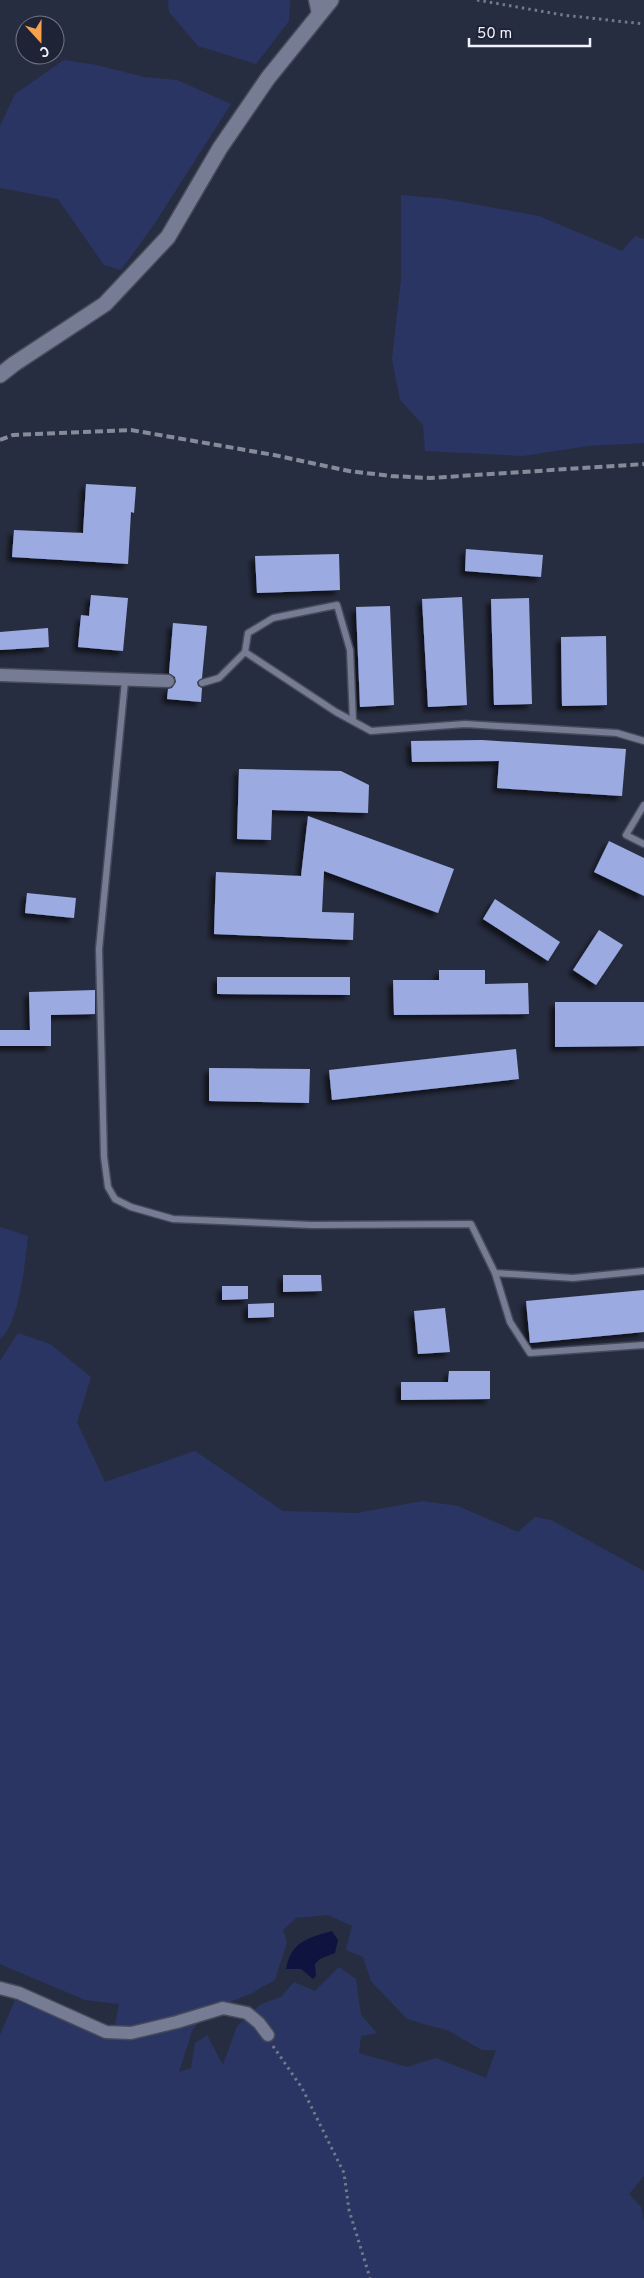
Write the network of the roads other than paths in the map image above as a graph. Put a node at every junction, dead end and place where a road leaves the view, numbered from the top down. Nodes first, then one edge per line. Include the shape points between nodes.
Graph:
1 (331, 0) edge
2 (316, 7) edge
3 (7, 364) edge
4 (0, 375) edge
5 (245, 652) junction
6 (0, 674) edge
7 (125, 680) junction
8 (168, 681) dead end
9 (202, 683) dead end
10 (354, 721) junction
11 (644, 740) edge
12 (644, 805) edge
13 (644, 844) edge
14 (644, 1271) edge
15 (495, 1273) junction
16 (644, 1345) edge
17 (0, 1988) edge
18 (268, 2035) road end

1 - 2 street
2 - 3 street via 220,148 168,237 105,304
3 - 4 street
5 - 9 lane via 219,678
5 - 10 lane
5 - 10 lane via 248,633 273,618 338,606 350,650
6 - 7 street
7 - 8 street
7 - 15 lane via 99,949 104,1157 108,1187 115,1198 131,1207 173,1219 312,1225 471,1224
10 - 11 lane via 371,731 466,724 617,734
12 - 13 lane via 626,835
14 - 15 lane via 573,1278
15 - 16 lane via 510,1322 530,1353
17 - 18 street via 19,1993 106,2032 131,2033 223,2008 247,2012

